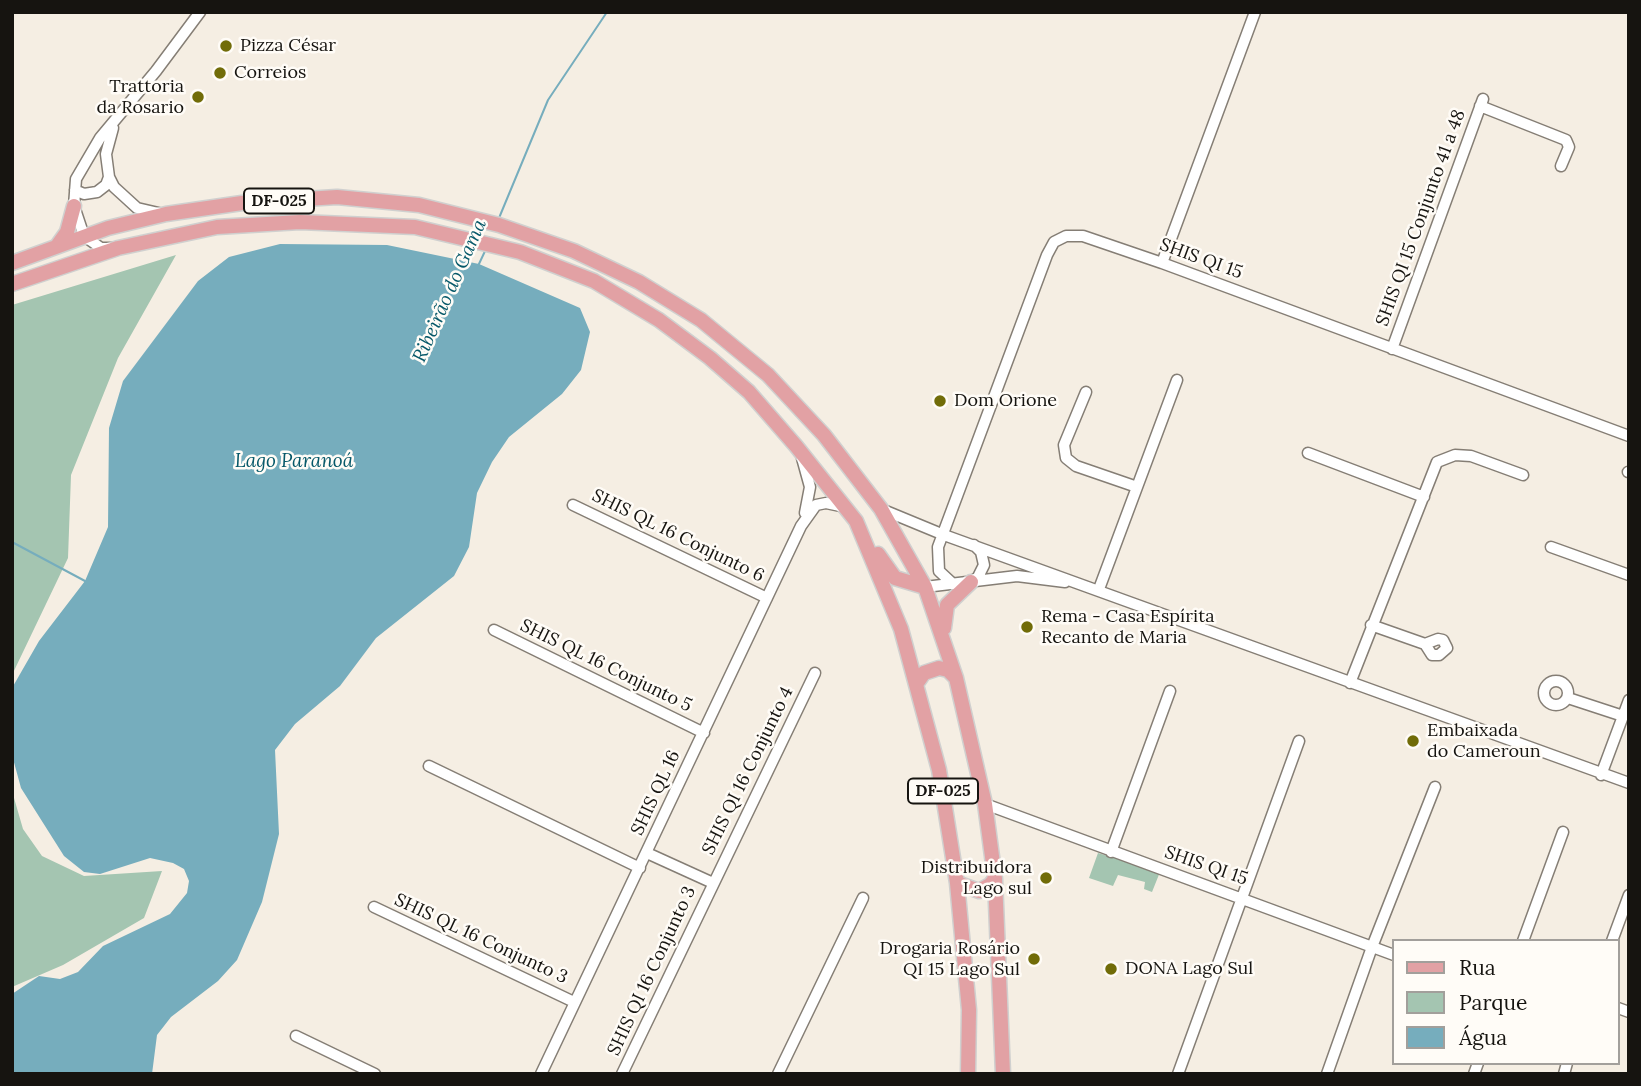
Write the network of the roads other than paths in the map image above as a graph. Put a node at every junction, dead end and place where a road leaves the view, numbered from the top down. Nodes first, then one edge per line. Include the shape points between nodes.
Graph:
1 (199, 15) edge
2 (1254, 16) edge
3 (117, 117) junction
4 (1561, 166) dead end
5 (108, 177) junction
6 (75, 190) junction
7 (242, 203) junction
8 (75, 206) junction
9 (166, 214) junction
10 (217, 227) junction
11 (84, 236) junction
12 (56, 246) junction
13 (118, 248) junction
14 (1162, 262) junction
15 (12, 263) edge
16 (12, 284) edge
17 (1392, 349) junction
18 (768, 375) junction
19 (1177, 380) dead end
20 (749, 392) junction
21 (1086, 392) dead end
22 (1629, 422) edge
23 (1627, 435) edge
24 (796, 446) junction
25 (1307, 453) dead end
26 (1524, 475) dead end
27 (1137, 487) junction
28 (1424, 496) junction
29 (573, 505) dead end
30 (846, 508) junction
31 (881, 509) junction
32 (856, 521) junction
33 (802, 526) junction
34 (944, 535) junction
35 (973, 544) junction
36 (1551, 547) dead end
37 (1629, 575) edge
38 (971, 582) junction
39 (953, 584) junction
40 (925, 587) junction
41 (1095, 587) junction
42 (767, 598) junction
43 (1371, 625) junction
44 (494, 630) dead end
45 (946, 643) junction
46 (1425, 644) dead end
47 (814, 673) dead end
48 (956, 678) junction
49 (917, 683) junction
50 (1350, 683) junction
51 (1170, 691) dead end
52 (1568, 698) dead end
53 (1629, 700) edge
54 (1623, 716) junction
55 (704, 733) junction
56 (1299, 741) dead end
57 (429, 765) dead end
58 (1604, 776) junction
59 (1629, 783) edge
60 (1435, 787) dead end
61 (1629, 790) edge
62 (985, 804) junction
63 (1005, 812) junction
64 (987, 823) junction
65 (1563, 832) dead end
66 (1111, 852) junction
67 (647, 853) junction
68 (640, 867) junction
69 (995, 879) junction
70 (713, 883) junction
71 (957, 883) junction
72 (1629, 895) edge
73 (1241, 897) junction
74 (863, 898) dead end
75 (373, 908) dead end
76 (1524, 939) edge
77 (1613, 939) edge
78 (1372, 947) junction
79 (1392, 953) edge
80 (575, 1002) junction
81 (296, 1036) dead end
82 (375, 1074) edge
83 (541, 1074) edge
84 (622, 1074) edge
85 (778, 1074) edge
86 (968, 1074) edge
87 (1003, 1074) edge
88 (1178, 1074) edge
89 (1327, 1074) edge

1 - 3 street
2 - 14 street
3 - 5 street via 107,147
3 - 6 street via 81,166
4 - 17 street, SHIS QI 15 Conjunto 41 a 48 via 1569,147 1566,140 1482,103
5 - 6 street via 97,192
5 - 9 street via 129,203
6 - 8 street
7 - 9 main road, DF-025
7 - 10 main road via 253,209 254,216
7 - 18 main road, DF-025 via 337,197 419,205 514,231 574,251 639,282 701,320
8 - 11 street
8 - 12 main road via 67,232
9 - 11 main road, DF-025
10 - 13 main road, DF-025
10 - 20 main road, DF-025 via 371,223 415,227 506,247 621,296 682,336
11 - 12 main road, DF-025
11 - 13 street via 101,248
12 - 15 main road, DF-025
13 - 16 main road, DF-025
14 - 17 street, SHIS QI 15
14 - 34 street, SHIS QI 15 via 1083,236 1054,242
17 - 23 street, SHIS QI 15
18 - 20 main road via 750,379
18 - 31 main road, DF-025 via 824,435
19 - 27 street
20 - 24 main road, DF-025
21 - 27 street via 1064,445 1066,457 1076,466
22 - 23 street
24 - 30 main road, DF-025
24 - 33 street, SHIS QL 16 via 810,487
25 - 28 street
26 - 28 street via 1455,454 1437,462
27 - 41 street
28 - 43 street
29 - 42 street, SHIS QL 16 Conjunto 6
30 - 32 main road, DF-025
30 - 33 street, SHIS QL 16 via 816,505
31 - 34 street
31 - 40 main road, DF-025
32 - 40 main road via 895,578
32 - 49 main road, DF-025 via 901,629
33 - 42 street, SHIS QL 16
34 - 35 street
34 - 39 street via 936,564
35 - 38 street via 984,565
35 - 41 street
36 - 37 street
38 - 39 street
38 - 41 street via 1017,576
38 - 45 main road via 947,605
39 - 40 street
40 - 45 main road, DF-025
41 - 50 street
42 - 55 street, SHIS QL 16
43 - 46 street
43 - 50 street
44 - 55 street, SHIS QL 16 Conjunto 5
45 - 48 main road, DF-025
47 - 70 street, SHIS QI 16 Conjunto 4
48 - 49 main road via 939,668 924,673
48 - 62 main road, DF-025
49 - 71 main road, DF-025 via 939,770
50 - 58 street
51 - 66 street
52 - 54 street
53 - 54 street
54 - 58 street
55 - 67 street, SHIS QL 16
56 - 73 street
57 - 68 street
58 - 59 street
58 - 61 street
60 - 78 street
62 - 63 street, SHIS QI 15
62 - 64 main road, DF-025
63 - 64 street
63 - 66 street, SHIS QI 15
64 - 69 main road, DF-025
65 - 76 street
66 - 73 street, SHIS QI 15
67 - 68 street, SHIS QL 16
67 - 70 street
68 - 80 street, SHIS QL 16
69 - 71 main road via 979,891
69 - 87 main road, DF-025
70 - 84 street, SHIS QI 16 Conjunto 3
71 - 86 main road, DF-025 via 969,1010
72 - 77 street
73 - 78 street, SHIS QI 15
73 - 88 street
74 - 85 street
75 - 80 street, SHIS QL 16 Conjunto 3
78 - 79 street, SHIS QI 15
78 - 89 street
80 - 83 street, SHIS QL 16
81 - 82 street

